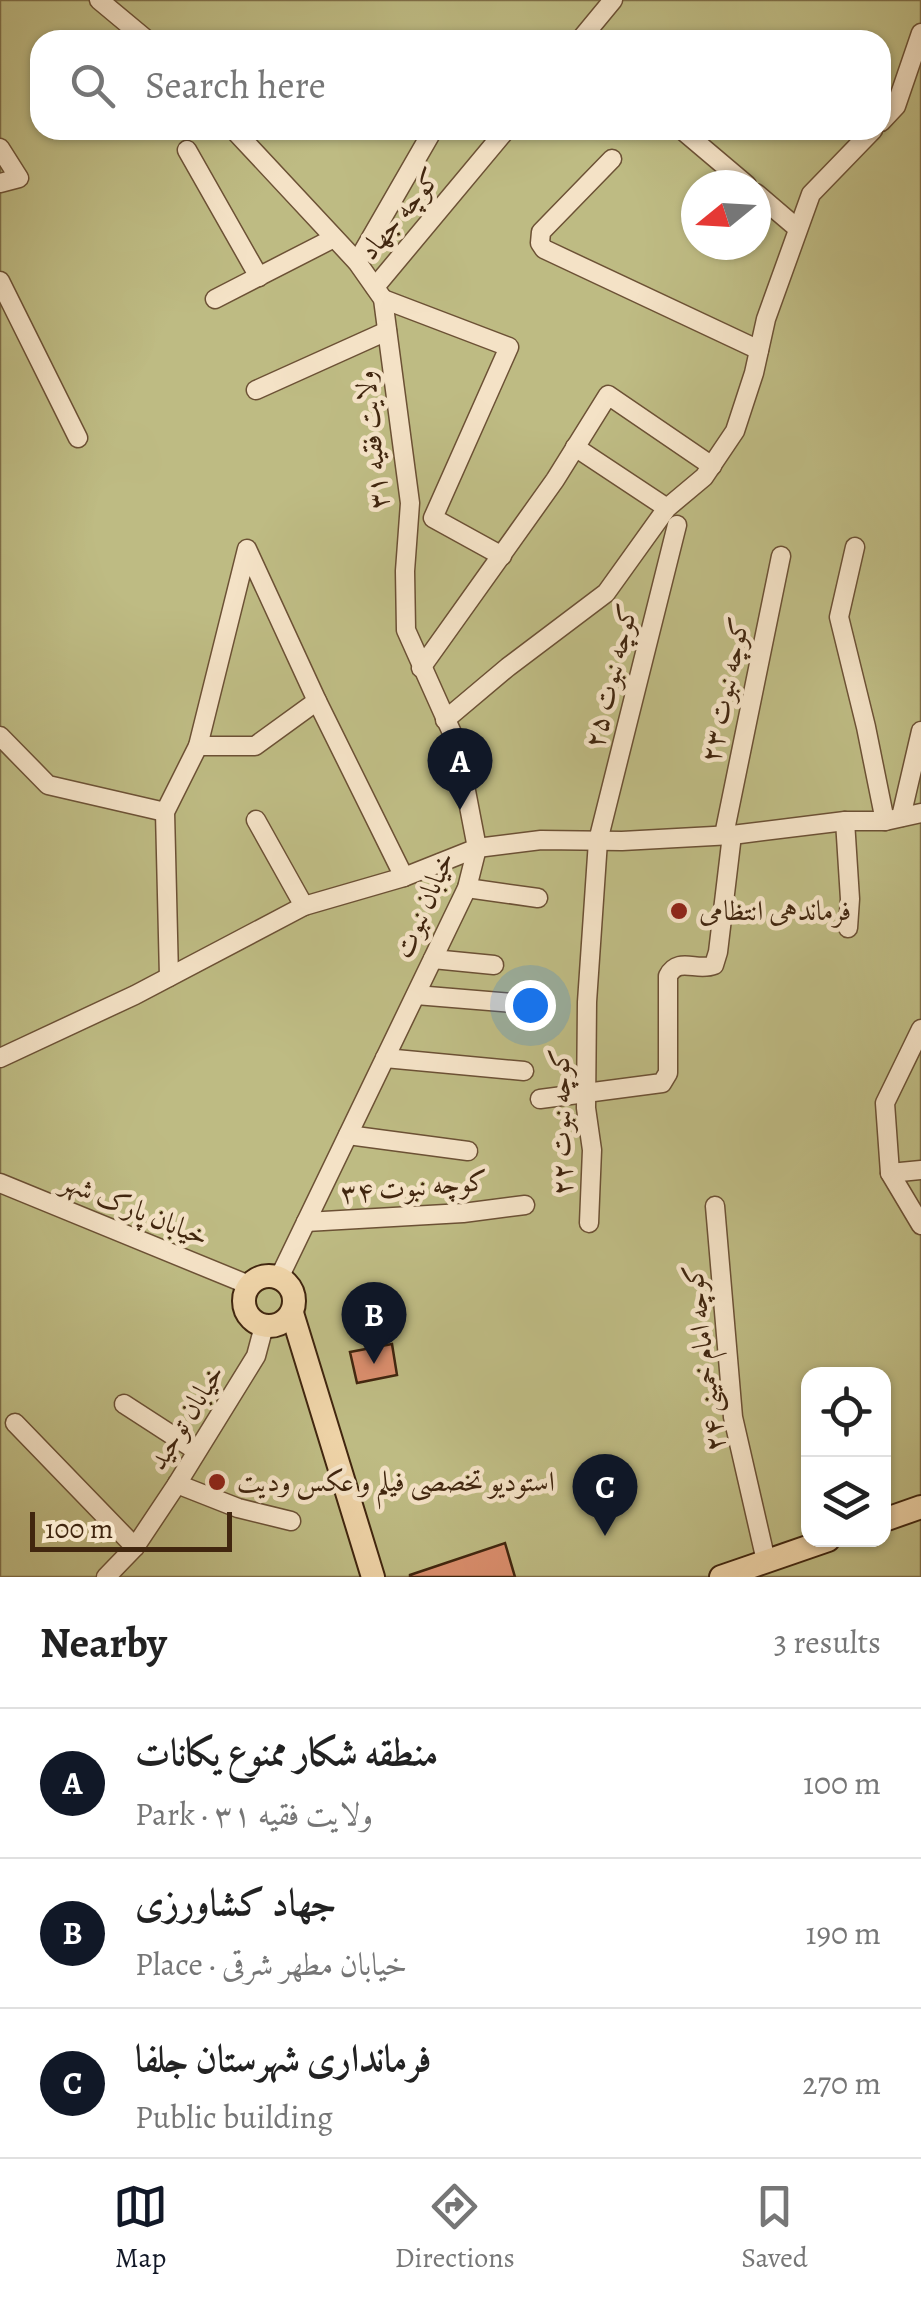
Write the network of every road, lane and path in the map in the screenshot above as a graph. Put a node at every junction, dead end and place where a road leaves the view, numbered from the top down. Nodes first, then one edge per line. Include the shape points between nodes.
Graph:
1 (99, 0) edge
2 (613, 0) edge
3 (135, 30) edge
4 (588, 30) edge
5 (921, 34) edge
6 (891, 111) edge
7 (243, 140) edge
8 (427, 140) edge
9 (498, 140) edge
10 (694, 140) edge
11 (863, 140) edge
12 (0, 148) edge
13 (187, 150) dead end
14 (612, 160) dead end
15 (729, 170) edge
16 (0, 183) edge
17 (771, 205) edge
18 (797, 228) junction
19 (334, 238) junction
20 (356, 262) junction
21 (259, 276) junction
22 (0, 281) edge
23 (379, 293) junction
24 (215, 299) dead end
25 (387, 331) junction
26 (760, 350) junction
27 (256, 390) dead end
28 (78, 438) dead end
29 (575, 448) junction
30 (712, 466) junction
31 (672, 517) junction
32 (855, 547) dead end
33 (502, 556) junction
34 (781, 556) dead end
35 (420, 668) junction
36 (316, 702) junction
37 (445, 720) junction
38 (921, 732) edge
39 (0, 736) edge
40 (198, 746) junction
41 (165, 812) junction
42 (921, 813) edge
43 (893, 819) junction
44 (256, 820) dead end
45 (844, 821) junction
46 (728, 835) junction
47 (598, 841) junction
48 (477, 848) junction
49 (404, 877) junction
50 (466, 888) junction
51 (538, 898) dead end
52 (304, 906) junction
53 (848, 928) dead end
54 (433, 959) junction
55 (494, 965) dead end
56 (169, 977) junction
57 (416, 995) junction
58 (538, 1005) dead end
59 (921, 1029) edge
60 (0, 1058) edge
61 (386, 1058) junction
62 (524, 1072) dead end
63 (586, 1093) junction
64 (540, 1099) dead end
65 (348, 1136) junction
66 (468, 1152) dead end
67 (921, 1170) edge
68 (890, 1173) junction
69 (0, 1184) edge
70 (525, 1205) dead end
71 (715, 1206) dead end
72 (306, 1222) junction
73 (589, 1223) dead end
74 (921, 1225) edge
75 (279, 1278) junction
76 (249, 1285) junction
77 (292, 1313) junction
78 (264, 1326) junction
79 (124, 1404) dead end
80 (15, 1423) dead end
81 (196, 1450) junction
82 (177, 1484) junction
83 (921, 1507) edge
84 (891, 1518) edge
85 (291, 1521) dead end
86 (136, 1547) junction
87 (807, 1547) edge
88 (766, 1561) junction
89 (106, 1577) edge
90 (373, 1577) edge
91 (721, 1577) edge

1 - 3 street
2 - 4 street
5 - 6 street
7 - 19 street, ولایت فقیه ۳۱
8 - 20 street
9 - 23 street, کوچه جهاد
10 - 15 street
11 - 18 street via 811,194
12 - 16 street via 19,178
13 - 21 street
14 - 26 street via 541,232 544,249
17 - 18 street
18 - 26 street
19 - 20 street, ولایت فقیه ۳۱
19 - 21 street
20 - 23 street, ولایت فقیه ۳۱
21 - 24 street
22 - 28 street
23 - 25 street, ولایت فقیه ۳۱
23 - 33 street via 508,346 433,518
25 - 27 street
25 - 35 street, ولایت فقیه ۳۱ via 410,503 406,630
26 - 30 street via 735,431
29 - 30 street via 608,396
29 - 31 street
29 - 33 street
30 - 31 street
31 - 37 street via 606,593
31 - 47 street, کوچه نبوت ۲۵
32 - 43 street via 838,617
33 - 35 street
34 - 46 street, کوچه نبوت ۲۳
35 - 37 street, ولایت فقیه ۳۱
36 - 40 street via 255,746
36 - 40 street via 247,549
36 - 49 street
37 - 48 street, ولایت فقیه ۳۱
38 - 43 street
39 - 41 street via 48,785
40 - 41 street
41 - 56 street
42 - 43 street, خیابان نبوت
43 - 45 street, خیابان نبوت
44 - 52 street
45 - 46 street, خیابان نبوت
45 - 53 street
46 - 47 street, خیابان نبوت
46 - 63 street, کوچه نبوت ۲۳ via 714,965 681,964 668,976 668,1073 662,1084
47 - 48 street, خیابان نبوت
47 - 63 street, کوچه نبوت ۲۲
48 - 49 street
48 - 50 street, خیابان نبوت
49 - 52 street
50 - 51 street
50 - 54 street, خیابان نبوت
52 - 56 street
54 - 55 street
54 - 57 street, خیابان نبوت
56 - 60 street
57 - 58 street
57 - 61 street, خیابان نبوت
59 - 68 street via 885,1103
61 - 62 street
61 - 65 street, خیابان نبوت
63 - 64 street
63 - 73 street, کوچه نبوت ۲۲
65 - 66 street
65 - 72 street, خیابان نبوت
67 - 68 street
68 - 74 street
69 - 76 street, خیابان پارک شهر
70 - 72 street, کوچه نبوت ۳۴
71 - 88 street, کوچه امام خمینی ۲۴ via 734,1418
72 - 75 street, خیابان نبوت
75 - 76 main road via 263,1276
75 - 77 main road via 292,1289
76 - 78 main road via 244,1308
77 - 78 main road via 281,1324
77 - 90 main road
78 - 81 street, خیابان توحید via 256,1356
79 - 81 street
80 - 86 street
81 - 82 street, خیابان توحید
82 - 85 street
82 - 86 street, خیابان توحید
83 - 84 main road
86 - 89 street, خیابان توحید
87 - 88 main road
88 - 91 main road

